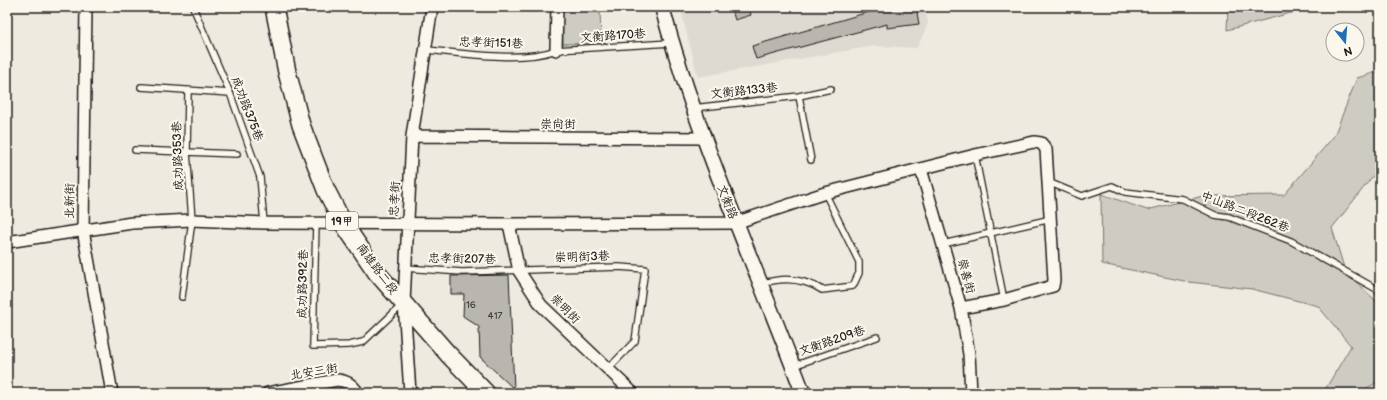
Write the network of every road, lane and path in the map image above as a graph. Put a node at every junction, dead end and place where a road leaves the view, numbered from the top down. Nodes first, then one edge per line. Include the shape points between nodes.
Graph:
1 (86, 7) edge
2 (193, 7) edge
3 (274, 7) edge
4 (432, 7) edge
5 (557, 7) edge
6 (662, 7) edge
7 (672, 43) junction
8 (425, 50) junction
9 (556, 50) junction
10 (141, 87) dead end
11 (831, 89) dead end
12 (188, 92) junction
13 (230, 93) junction
14 (799, 96) junction
15 (692, 108) junction
16 (412, 136) junction
17 (703, 138) junction
18 (135, 150) dead end
19 (187, 152) junction
20 (237, 154) dead end
21 (975, 155) junction
22 (810, 160) dead end
23 (921, 169) junction
24 (1048, 182) junction
25 (825, 194) junction
26 (1051, 219) junction
27 (192, 220) junction
28 (316, 222) junction
29 (343, 222) junction
30 (264, 223) junction
31 (735, 223) junction
32 (407, 224) junction
33 (509, 224) junction
34 (83, 230) junction
35 (991, 232) junction
36 (7, 242) edge
37 (943, 244) junction
38 (404, 268) junction
39 (519, 271) junction
40 (761, 284) junction
41 (1380, 291) edge
42 (182, 297) dead end
43 (1004, 300) junction
44 (404, 303) junction
45 (961, 308) junction
46 (878, 337) dead end
47 (793, 366) junction
48 (607, 370) junction
49 (112, 393) edge
50 (273, 393) edge
51 (358, 393) edge
52 (410, 393) edge
53 (486, 393) edge
54 (633, 393) edge
55 (803, 393) edge
56 (971, 393) edge

1 - 34 street, 北新街
2 - 13 lane, 成功路375巷
3 - 29 main road, 南雄路二段 / 19甲 via 301,124 326,190
4 - 8 street, 忠孝街
5 - 9 street
6 - 7 street, 文衡路
7 - 9 lane, 文衡路170巷
7 - 15 street, 文衡路
8 - 9 lane, 忠孝街151巷 via 504,56 544,55
8 - 16 street, 忠孝街
10 - 12 lane
11 - 14 lane, 文衡路133巷
12 - 13 lane
12 - 19 lane, 成功路353巷
13 - 30 lane, 成功路375巷 via 260,177
14 - 15 lane, 文衡路133巷
14 - 22 lane
15 - 17 street, 文衡路
16 - 17 street, 崇尚街
16 - 32 street, 忠孝街
17 - 31 street, 文衡路
18 - 19 lane
19 - 20 lane
19 - 27 lane, 成功路353巷
21 - 23 street
21 - 24 street via 1034,142 1041,143 1046,149
21 - 35 lane
23 - 25 street
23 - 37 street, 崇善街
24 - 26 street
24 - 41 lane, 中山路二段262巷 via 1082,196 1112,186 1125,192 1183,199 1215,215 1229,217 1292,241
25 - 31 street
25 - 40 lane via 859,262 859,273 853,286 822,290 810,283 776,279
26 - 35 lane
26 - 43 street via 1053,286
27 - 30 street
27 - 34 street via 132,223
27 - 42 lane, 成功路353巷
28 - 29 street
28 - 30 street
28 - 44 lane, 成功路392巷 via 313,346 363,342
29 - 32 street
29 - 44 main road, 南雄路二段 / 19甲 via 378,273
31 - 33 street
31 - 40 street, 文衡路
32 - 33 street
32 - 38 street, 忠孝街
33 - 39 street, 崇明街
34 - 36 street
34 - 49 street, 北新街
35 - 37 lane
35 - 43 lane
37 - 45 street, 崇善街
38 - 39 lane, 忠孝街207巷 via 462,272
38 - 44 street, 忠孝街
39 - 48 street, 崇明街 via 541,305
39 - 48 lane, 崇明街3巷 via 619,267 646,269 635,341
40 - 47 street, 文衡路
43 - 45 street
44 - 52 street, 忠孝街
44 - 53 main road, 南雄路二段 / 19甲
45 - 56 street, 崇善街 via 969,354
46 - 47 lane, 文衡路209巷
47 - 55 street, 文衡路
48 - 54 street, 崇明街
50 - 51 street, 北安三街 via 337,380 346,381

